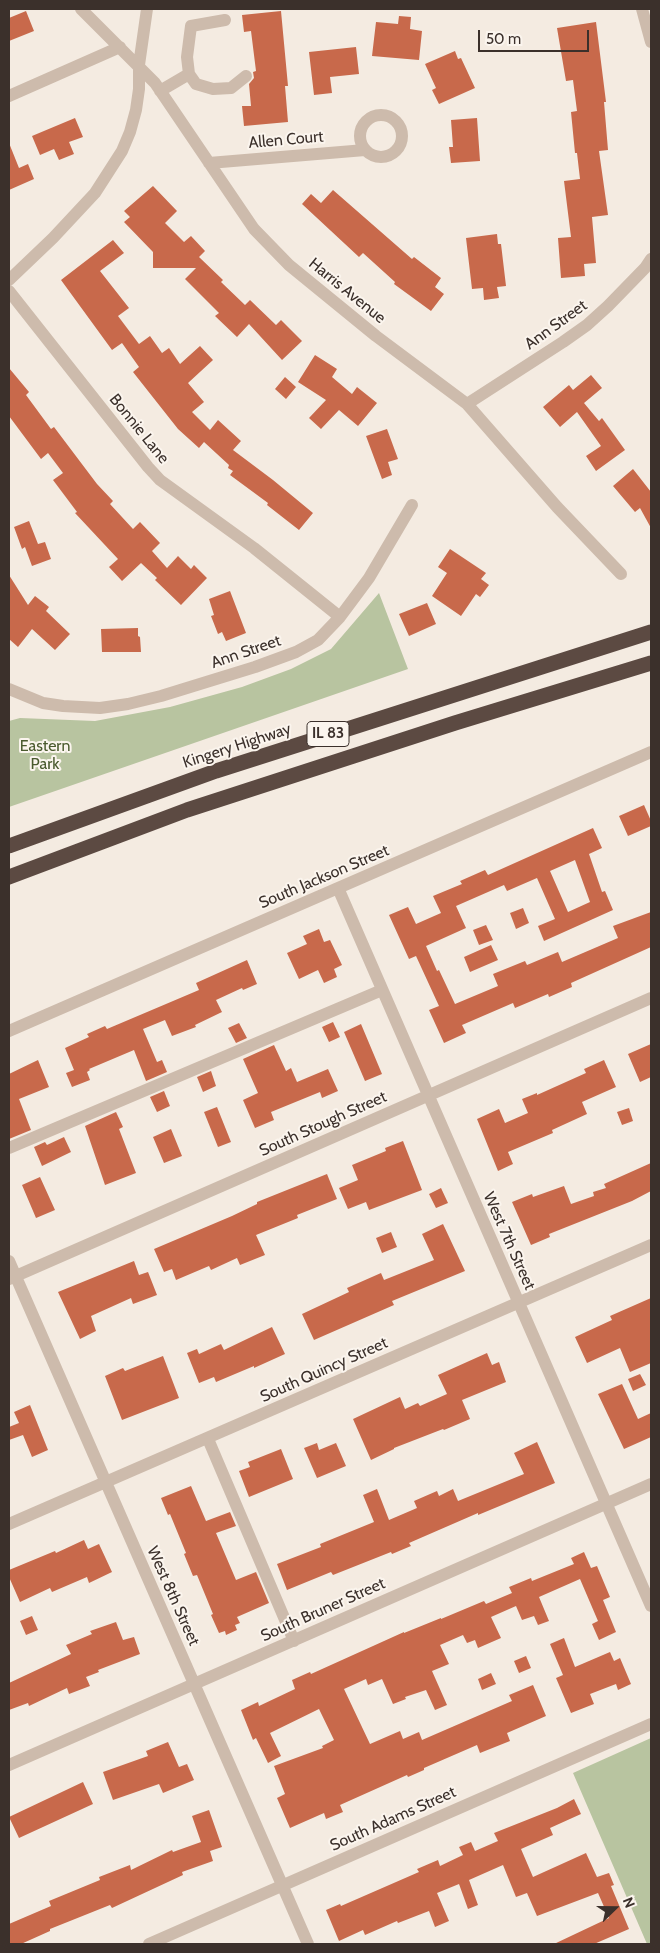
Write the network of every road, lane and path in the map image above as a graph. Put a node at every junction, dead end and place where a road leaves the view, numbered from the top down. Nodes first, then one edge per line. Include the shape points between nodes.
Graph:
1 (81, 9) edge
2 (147, 9) edge
3 (642, 9) edge
4 (225, 20) dead end
5 (651, 42) edge
6 (120, 47) junction
7 (139, 65) junction
8 (189, 74) junction
9 (246, 76) dead end
10 (160, 91) junction
11 (9, 96) edge
12 (365, 150) dead end
13 (209, 163) junction
14 (651, 259) edge
15 (9, 280) edge
16 (9, 291) edge
17 (467, 404) junction
18 (412, 505) dead end
19 (621, 574) dead end
20 (340, 617) junction
21 (651, 632) edge
22 (651, 663) edge
23 (9, 689) edge
24 (651, 752) edge
25 (9, 846) edge
26 (9, 877) edge
27 (338, 888) junction
28 (382, 990) junction
29 (651, 998) edge
30 (9, 1031) edge
31 (428, 1096) junction
32 (9, 1148) edge
33 (651, 1245) edge
34 (9, 1261) edge
35 (12, 1278) edge
36 (519, 1303) junction
37 (208, 1439) junction
38 (106, 1483) junction
39 (651, 1484) edge
40 (607, 1504) junction
41 (9, 1524) edge
42 (651, 1606) edge
43 (294, 1641) junction
44 (194, 1684) junction
45 (651, 1724) edge
46 (9, 1766) edge
47 (282, 1886) junction
48 (149, 1944) edge
49 (308, 1944) edge

1 - 6 street, Harris Avenue
2 - 7 street
3 - 5 street
4 - 8 street via 191,26 187,56
6 - 7 street, Harris Avenue
6 - 11 street
7 - 10 street, Harris Avenue
7 - 15 street via 139,89 130,132 111,171 53,238
8 - 9 street via 196,84 212,89 231,88
8 - 10 street
10 - 13 street, Harris Avenue
12 - 13 street, Allen Court
13 - 17 street, Harris Avenue via 254,229 289,265
14 - 17 street, Ann Street via 586,325
16 - 20 street, Bonnie Lane via 160,480 254,548
17 - 19 street, Harris Avenue
18 - 20 street, Ann Street via 369,578
20 - 23 street, Ann Street via 318,640 296,652 128,704 100,708 63,706 43,703
21 - 25 highway, Kingery Highway / IL 83 via 216,771
22 - 26 highway, IL 83 via 262,786
24 - 27 street, South Jackson Street
27 - 28 street, West 7th Street
27 - 30 street, South Jackson Street
28 - 31 street, West 7th Street
28 - 32 street
29 - 31 street, South Stough Street
31 - 35 street, South Stough Street
31 - 36 street, West 7th Street
33 - 36 street, South Quincy Street
34 - 35 street, West 8th Street
35 - 38 street, West 8th Street
36 - 37 street, South Quincy Street
36 - 40 street, West 7th Street
37 - 38 street, South Quincy Street
37 - 43 street
38 - 41 street, South Quincy Street
38 - 44 street, West 8th Street
39 - 40 street, South Bruner Street
40 - 42 street, West 7th Street
40 - 43 street, South Bruner Street
43 - 44 street, South Bruner Street
44 - 46 street, South Bruner Street
44 - 47 street, West 8th Street
45 - 47 street, South Adams Street
47 - 48 street, South Adams Street
47 - 49 street, West 8th Street

